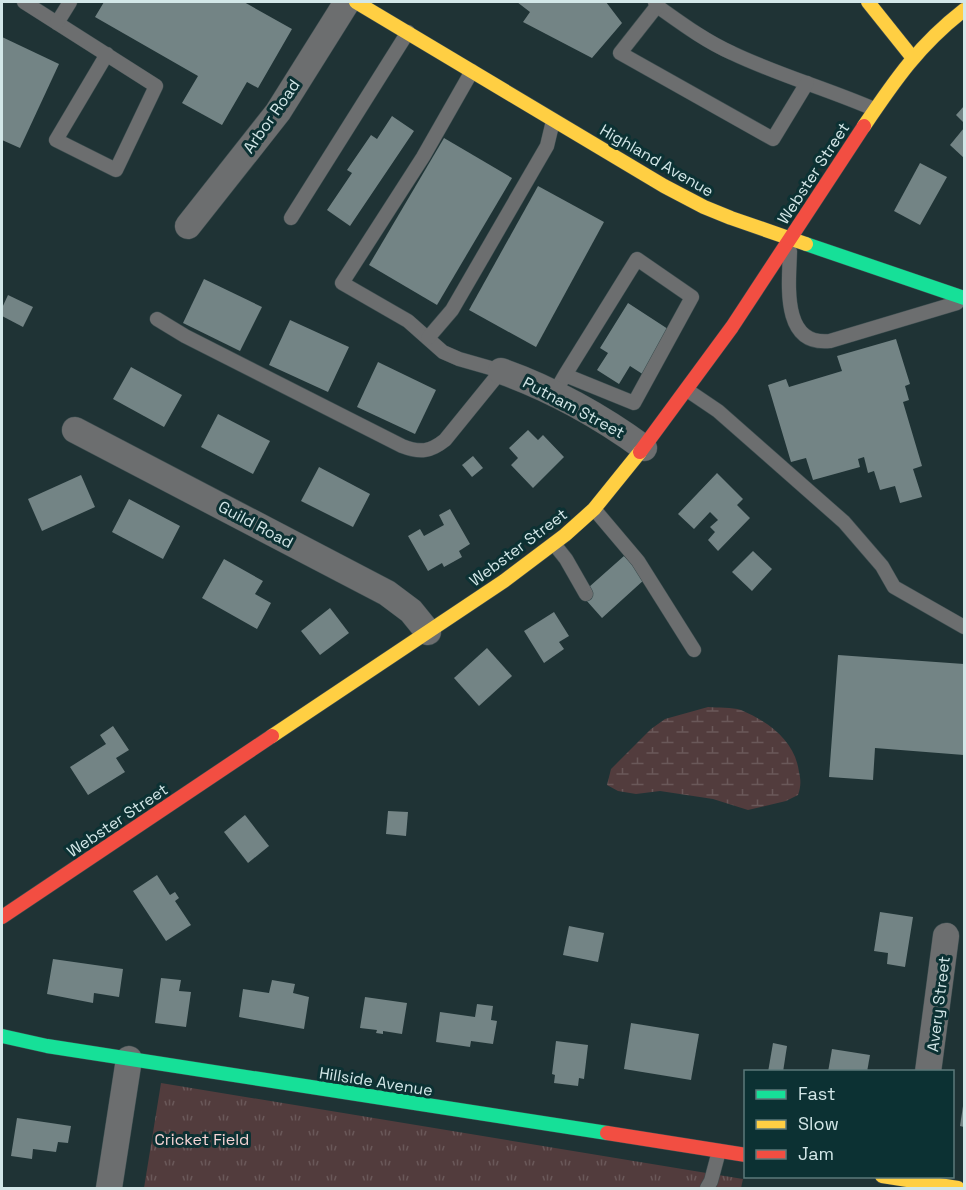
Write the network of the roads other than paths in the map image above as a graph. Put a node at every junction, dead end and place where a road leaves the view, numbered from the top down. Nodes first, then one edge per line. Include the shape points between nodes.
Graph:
1 (24, 2) edge
2 (70, 2) edge
3 (347, 2) edge
4 (356, 2) edge
5 (868, 2) edge
6 (656, 4) edge
7 (964, 10) edge
8 (57, 23) junction
9 (408, 32) junction
10 (107, 54) junction
11 (912, 57) junction
12 (472, 70) junction
13 (807, 83) junction
14 (874, 109) junction
15 (554, 119) junction
16 (291, 218) dead end
17 (188, 226) dead end
18 (790, 239) junction
19 (964, 299) edge
20 (157, 319) dead end
21 (428, 338) junction
22 (501, 371) junction
23 (560, 385) junction
24 (687, 390) junction
25 (650, 411) junction
26 (75, 430) dead end
27 (644, 448) junction
28 (594, 509) junction
29 (554, 544) junction
30 (586, 594) dead end
31 (964, 627) edge
32 (428, 632) junction
33 (693, 650) dead end
34 (2, 917) edge
35 (946, 936) dead end
36 (2, 1036) edge
37 (129, 1059) junction
38 (928, 1070) edge
39 (719, 1151) junction
40 (744, 1155) edge
41 (899, 1180) edge
42 (109, 1188) edge
43 (707, 1188) edge
44 (958, 1188) edge

1 - 8 lane
2 - 8 lane
3 - 17 street, Arbor Road via 278,112
4 - 9 street, Highland Avenue
5 - 11 street
6 - 13 lane via 731,53
6 - 13 lane via 620,53 773,139
7 - 11 street, Webster Street
8 - 10 lane
9 - 12 street, Highland Avenue
9 - 16 lane
10 - 10 lane via 156,86 116,170 56,140
11 - 14 street, Webster Street
12 - 15 street, Highland Avenue
12 - 21 lane via 423,158 342,283 408,321
13 - 14 lane
14 - 18 street, Webster Street
15 - 18 street, Highland Avenue via 704,207
15 - 21 lane via 547,146 452,310
18 - 19 street, Highland Avenue
18 - 19 lane via 790,304 799,330 810,340 842,338
18 - 24 street, Webster Street
20 - 22 lane via 415,451 426,451 445,440
21 - 22 lane via 451,356
22 - 23 street, Putnam Street
23 - 25 lane
23 - 25 lane via 637,259 692,297
23 - 27 street, Putnam Street
24 - 25 street, Webster Street
24 - 31 lane via 718,411 844,522 882,566 894,587
25 - 27 street, Webster Street
26 - 32 street, Guild Road via 387,593 411,611
27 - 28 street, Webster Street
28 - 29 street, Webster Street
28 - 33 lane via 638,561
29 - 30 lane
29 - 32 street, Webster Street
32 - 34 street, Webster Street
35 - 38 street, Avery Street
36 - 37 street, Hillside Avenue
37 - 39 street, Hillside Avenue
37 - 42 street
39 - 40 street, Hillside Avenue
39 - 43 lane
41 - 44 street

